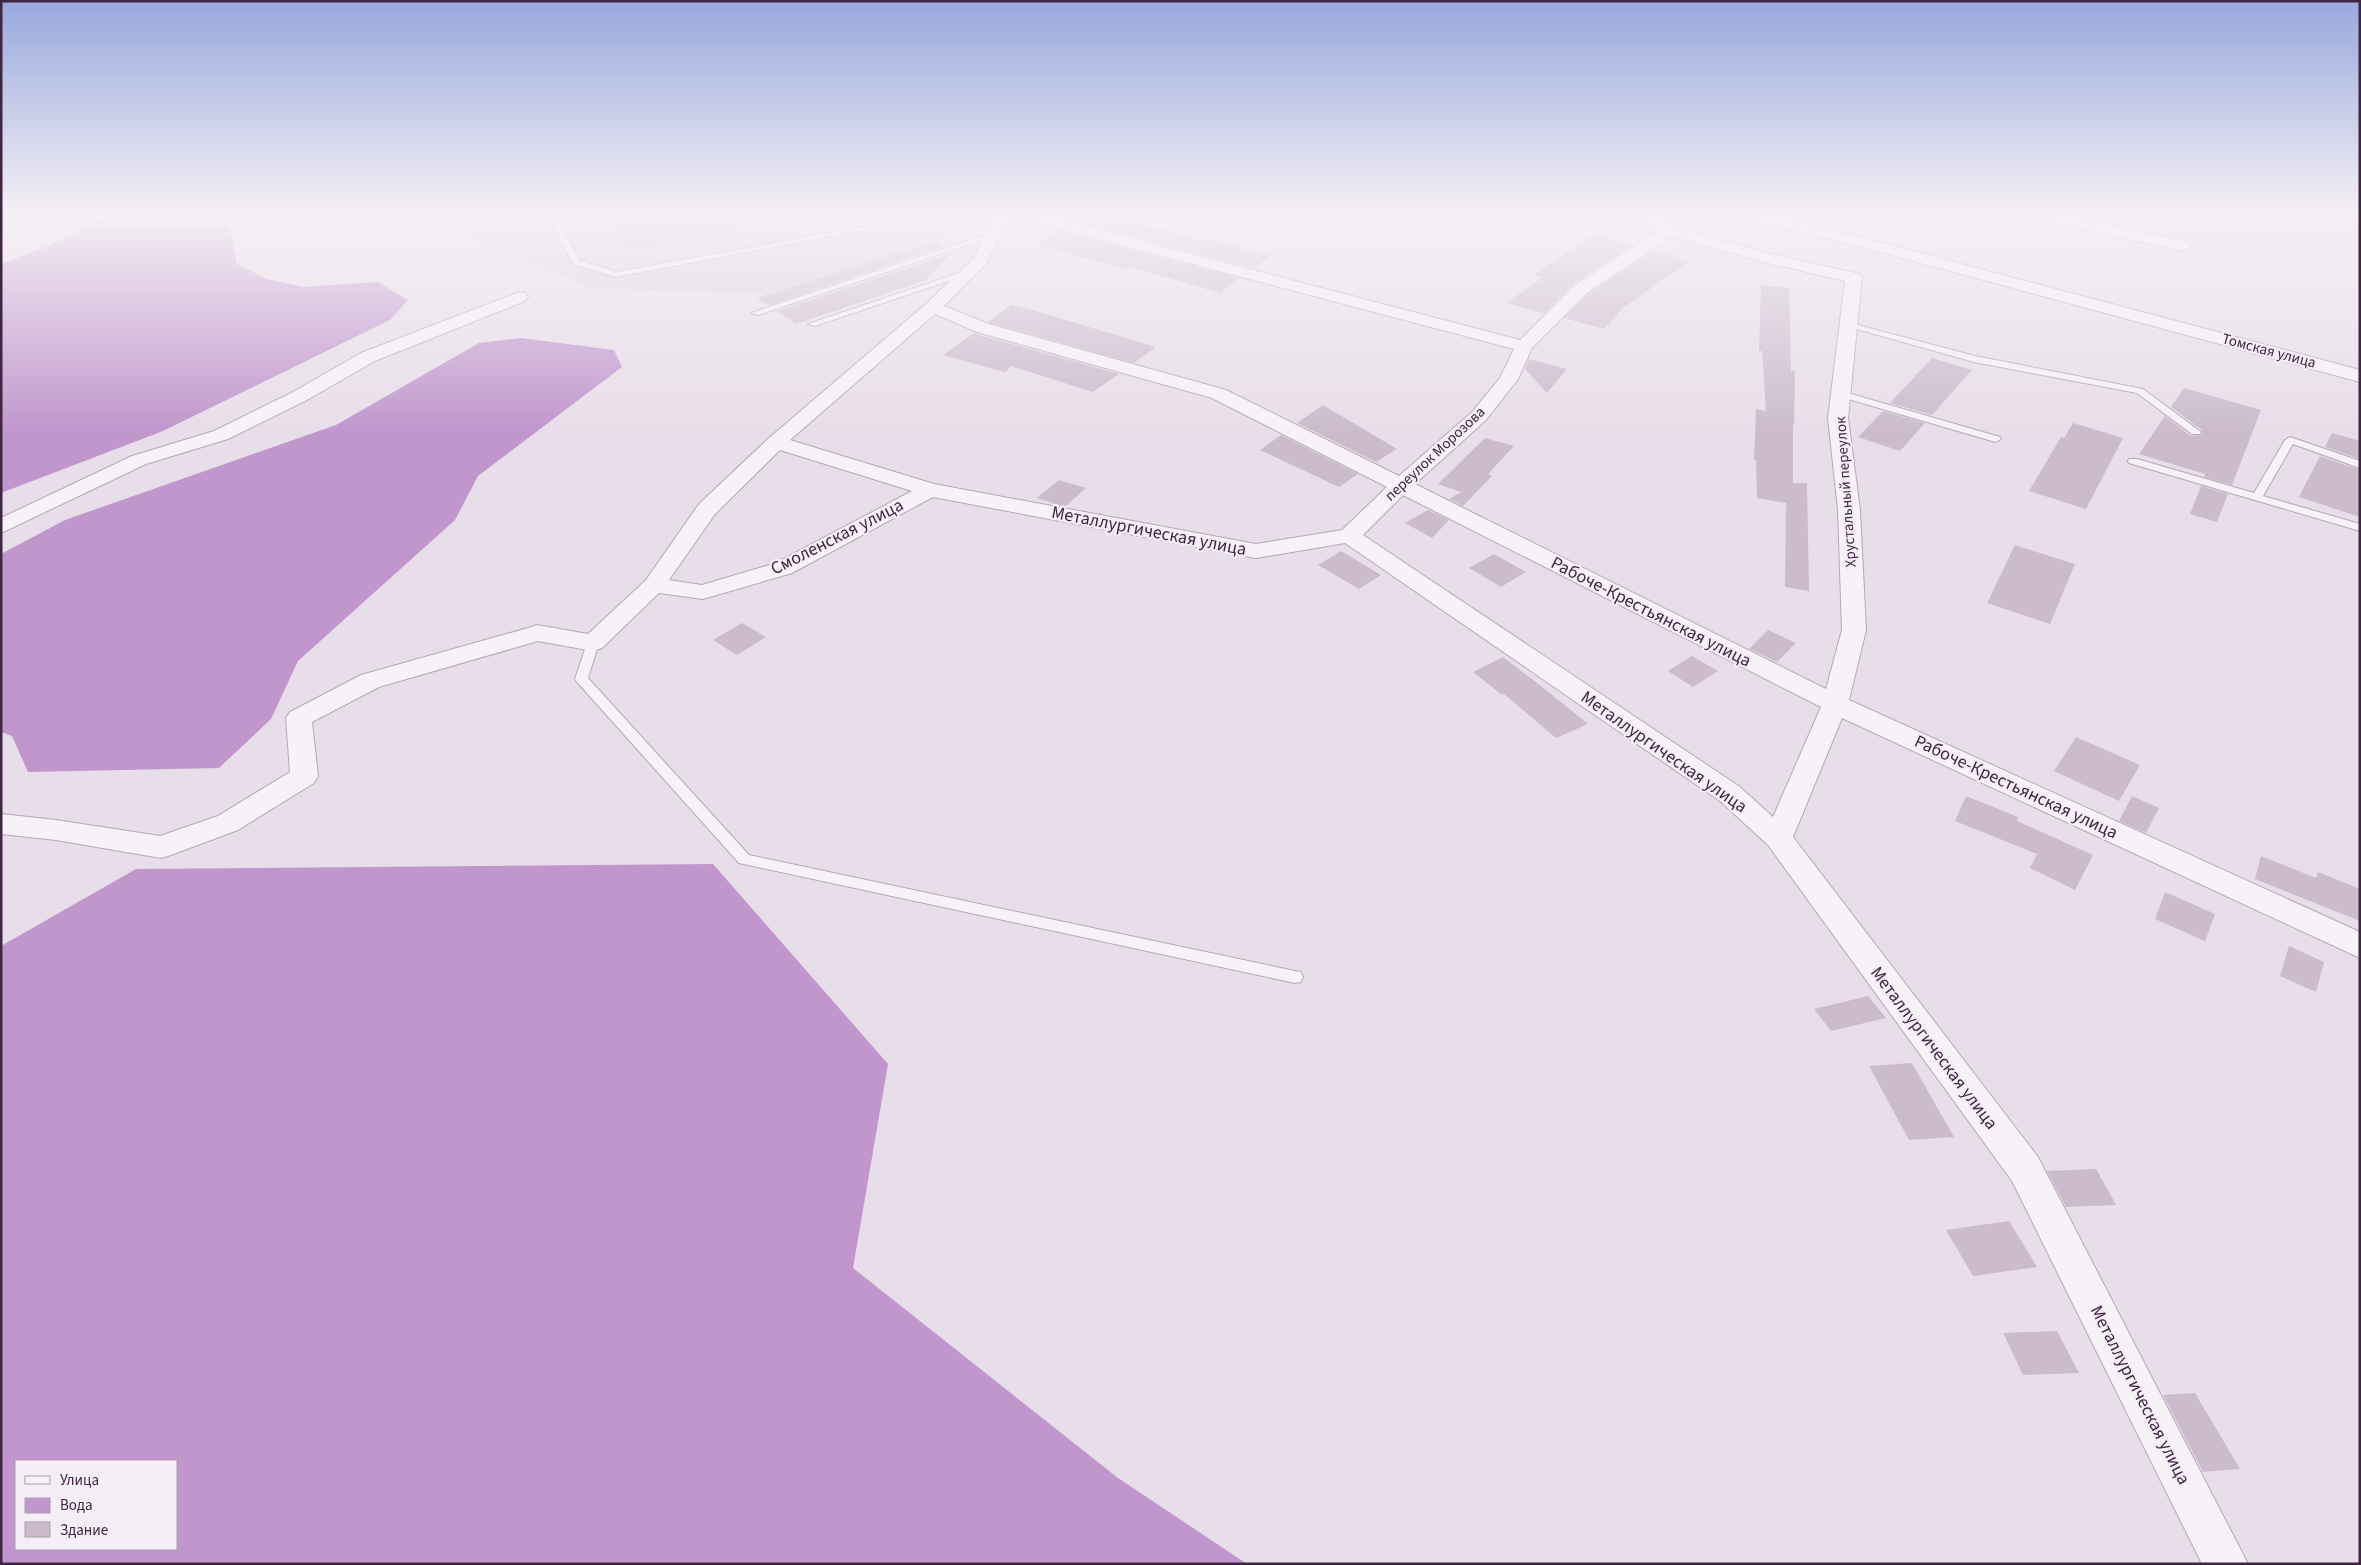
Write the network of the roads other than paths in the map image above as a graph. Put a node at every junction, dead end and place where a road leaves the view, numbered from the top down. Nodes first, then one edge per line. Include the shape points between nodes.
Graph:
1 (835, 287) edge
2 (925, 287) edge
3 (954, 287) edge
4 (1299, 287) edge
5 (1584, 287) edge
6 (1853, 287) edge
7 (2030, 287) edge
8 (519, 297) dead end
9 (933, 307) junction
10 (755, 313) dead end
11 (812, 324) dead end
12 (1849, 324) junction
13 (1524, 346) junction
14 (2360, 376) edge
15 (1841, 394) junction
16 (2196, 432) dead end
17 (1996, 439) dead end
18 (776, 442) junction
19 (2133, 461) dead end
20 (2360, 464) edge
21 (1400, 486) junction
22 (930, 490) junction
23 (2257, 498) junction
24 (1, 526) edge
25 (2360, 528) edge
26 (1349, 536) junction
27 (654, 585) junction
28 (592, 643) junction
29 (1835, 704) junction
30 (1, 824) edge
31 (1778, 838) junction
32 (2360, 946) edge
33 (1295, 977) dead end
34 (2226, 1564) edge

1 - 10 lane
2 - 11 lane
3 - 9 street
4 - 13 street
5 - 13 street, переулок Морозова
6 - 12 street, Хрустальный переулок
7 - 14 street, Томская улица
8 - 24 street via 368,357 300,396 221,435 139,460
9 - 18 street
9 - 21 street, Рабоче-Крестьянская улица via 983,328 1219,394
12 - 15 street, Хрустальный переулок
12 - 16 lane via 1974,359 2140,391
13 - 21 street, переулок Морозова via 1509,379 1479,416
15 - 17 lane
15 - 29 street, Хрустальный переулок via 1838,418 1849,510 1854,630
18 - 22 street, Металлургическая улица
18 - 27 street via 707,509
19 - 23 lane
20 - 23 lane via 2290,440
21 - 26 street, переулок Морозова
21 - 29 street, Рабоче-Крестьянская улица
22 - 26 street, Металлургическая улица via 1256,550
22 - 27 street, Смоленская улица via 784,568 703,592
23 - 25 lane
26 - 31 street, Металлургическая улица via 1730,794
27 - 28 street
28 - 30 street via 538,633 370,681 299,718 304,776 228,823 161,847
28 - 33 lane via 581,679 744,859
29 - 31 street, Хрустальный переулок
29 - 32 street, Рабоче-Крестьянская улица
31 - 34 street, Металлургическая улица via 2025,1169

